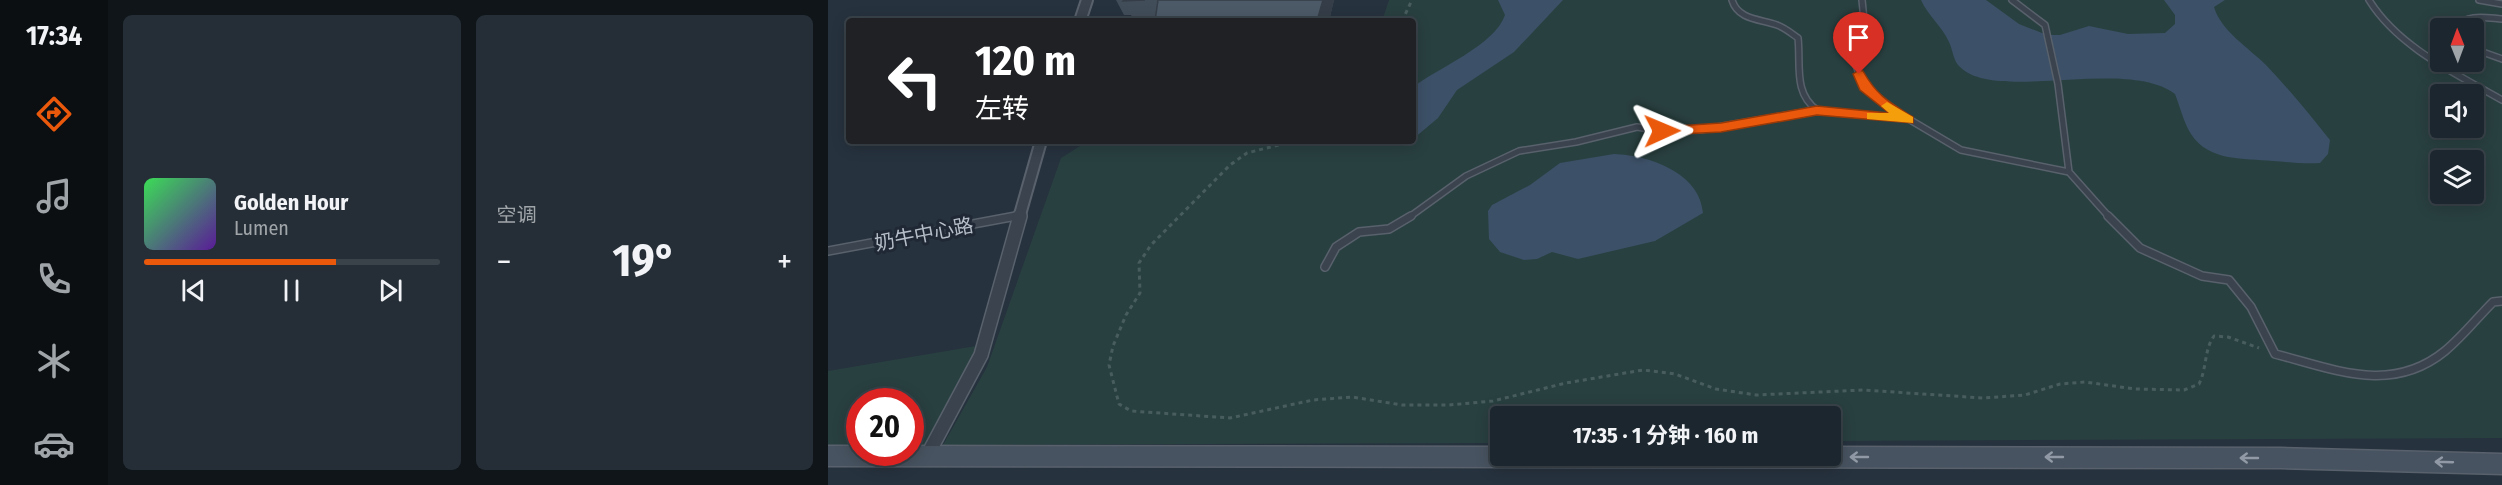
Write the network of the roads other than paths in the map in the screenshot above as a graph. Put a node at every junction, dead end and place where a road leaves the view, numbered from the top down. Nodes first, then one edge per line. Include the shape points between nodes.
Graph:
1 (1087, 0) edge
2 (1732, 0) edge
3 (1862, 0) edge
4 (2012, 0) edge
5 (2369, 0) edge
6 (2479, 0) edge
7 (2502, 4) edge
8 (1081, 18) edge
9 (2473, 18) edge
10 (2502, 18) edge
11 (2484, 53) edge
12 (2430, 55) edge
13 (2502, 59) edge
14 (2457, 72) edge
15 (2502, 100) edge
16 (1817, 110) junction
17 (1909, 120) junction
18 (1040, 144) edge
19 (2069, 172) junction
20 (1020, 216) junction
21 (828, 251) edge
22 (1325, 267) dead end
23 (2502, 301) edge
24 (828, 456) edge
25 (927, 456) junction
26 (2502, 464) edge

1 - 8 street
2 - 16 lane via 1735,9 1780,26 1798,38 1801,92 1807,105
3 - 17 lane via 1864,30 1854,60 1864,87
4 - 19 lane via 2045,25 2058,84
5 - 12 lane via 2374,12
6 - 7 lane
9 - 10 lane
11 - 13 lane
14 - 15 lane
16 - 17 lane
16 - 22 lane via 1700,130 1637,127 1519,151 1466,176 1419,212 1389,229 1359,232 1336,247
17 - 19 lane via 1960,150
18 - 20 street
19 - 23 lane via 2140,248 2202,276 2229,280 2251,307 2275,354 2363,377 2401,375 2444,352 2493,302
20 - 21 lane, 奶牛中心路
20 - 25 street via 981,355
24 - 25 street
26 -> 25 street via 2281,458

